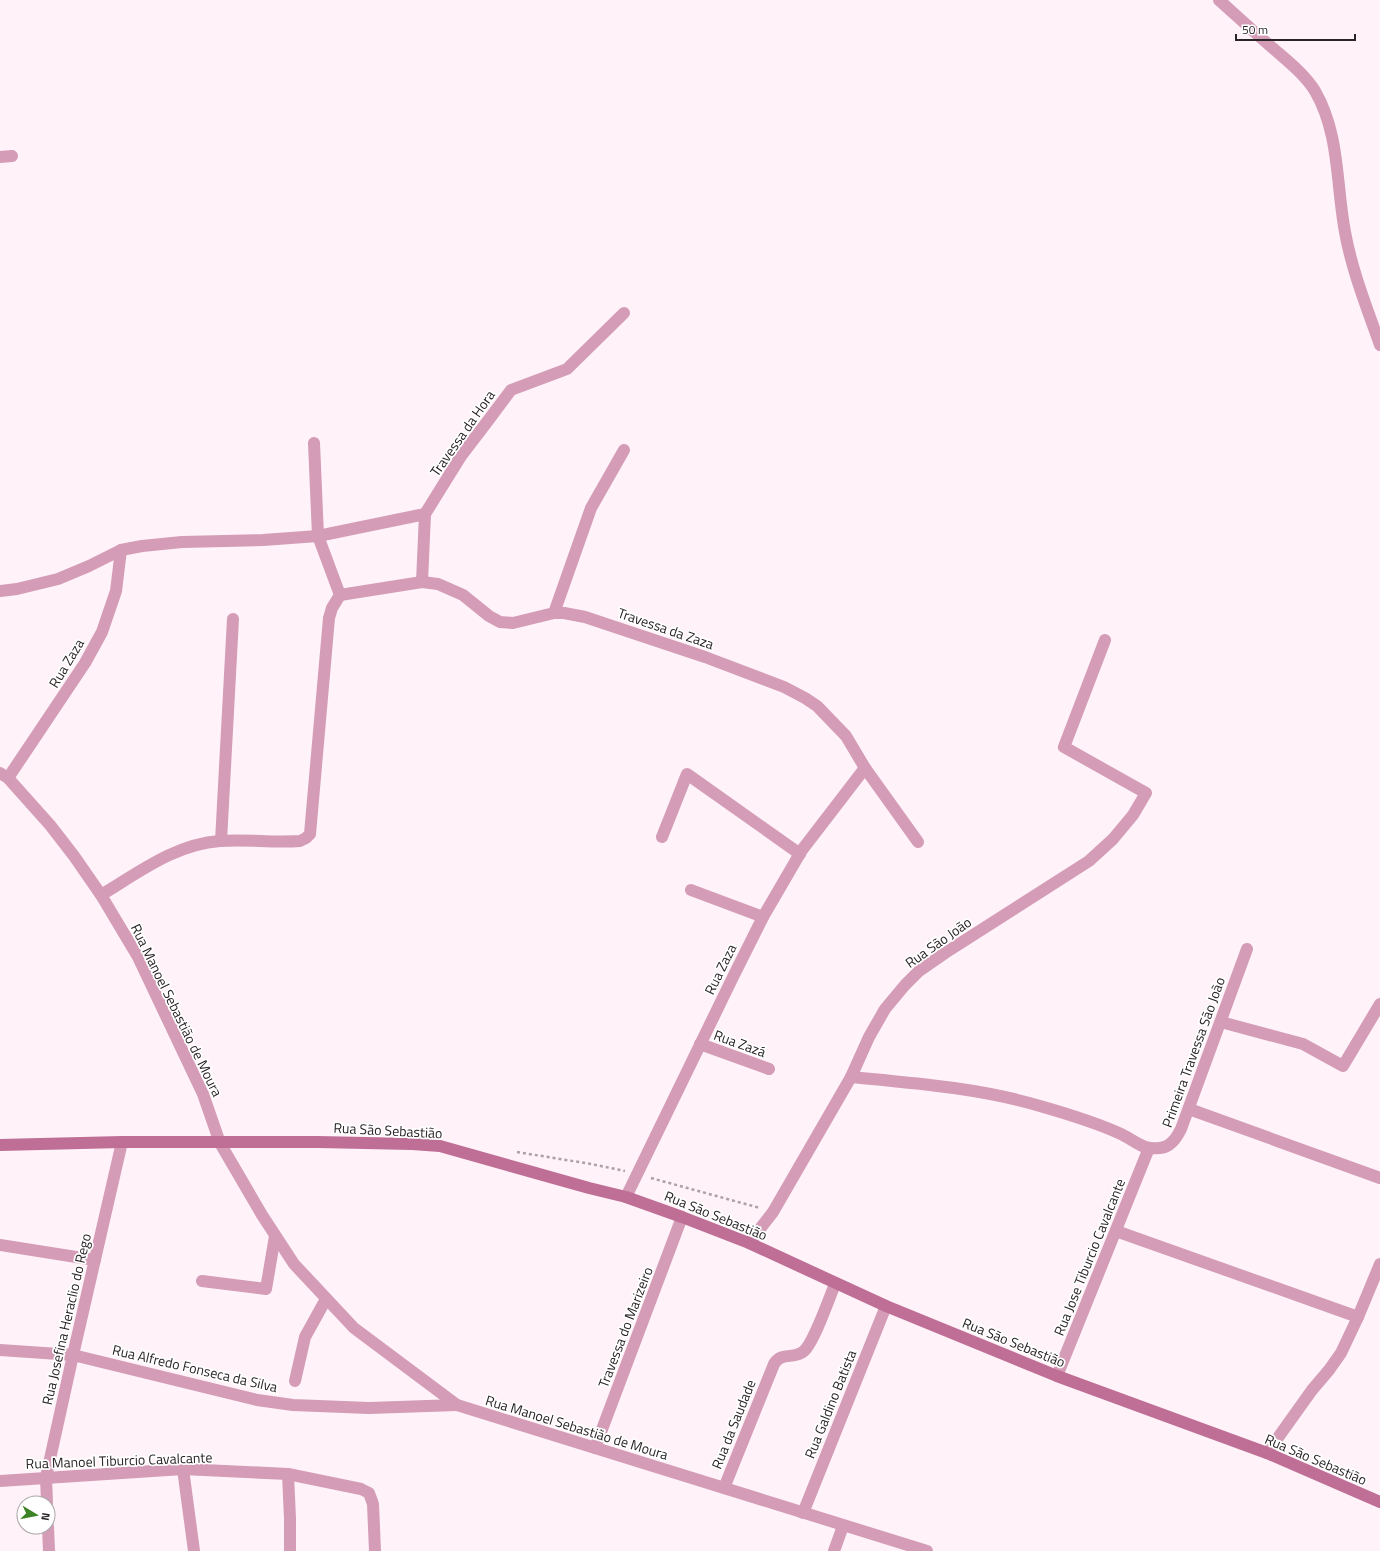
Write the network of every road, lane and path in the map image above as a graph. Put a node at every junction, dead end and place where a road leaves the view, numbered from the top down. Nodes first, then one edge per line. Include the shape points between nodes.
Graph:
1 (1219, 0) edge
2 (12, 156) dead end
3 (0, 158) edge
4 (624, 313) dead end
5 (1380, 345) edge
6 (314, 443) dead end
7 (624, 450) dead end
8 (425, 514) junction
9 (318, 536) junction
10 (121, 550) junction
11 (422, 582) junction
12 (0, 591) edge
13 (340, 595) junction
14 (554, 613) junction
15 (233, 619) dead end
16 (1105, 640) dead end
17 (865, 768) junction
18 (4, 775) edge
19 (662, 837) dead end
20 (220, 841) junction
21 (918, 842) dead end
22 (800, 854) junction
23 (691, 890) dead end
24 (101, 895) junction
25 (763, 917) junction
26 (1247, 950) dead end
27 (1380, 1004) edge
28 (1221, 1022) junction
29 (700, 1044) junction
30 (769, 1069) dead end
31 (851, 1077) junction
32 (1189, 1110) junction
33 (122, 1142) junction
34 (220, 1143) junction
35 (0, 1145) edge
36 (1149, 1148) junction
37 (516, 1152) dead end
38 (638, 1174) junction
39 (1380, 1178) edge
40 (626, 1197) junction
41 (774, 1212) junction
42 (682, 1217) junction
43 (1116, 1231) junction
44 (275, 1236) junction
45 (749, 1243) junction
46 (0, 1245) edge
47 (95, 1260) junction
48 (1380, 1264) edge
49 (202, 1281) dead end
50 (835, 1284) junction
51 (326, 1299) junction
52 (886, 1306) junction
53 (1358, 1317) junction
54 (0, 1350) edge
55 (73, 1355) junction
56 (1057, 1376) junction
57 (295, 1381) dead end
58 (457, 1405) junction
59 (595, 1448) junction
60 (1267, 1453) junction
61 (183, 1469) junction
62 (288, 1474) junction
63 (46, 1477) junction
64 (0, 1480) edge
65 (724, 1488) junction
66 (47, 1495) edge
67 (1380, 1502) edge
68 (803, 1513) junction
69 (843, 1526) junction
70 (48, 1535) edge
71 (49, 1551) edge
72 (194, 1551) edge
73 (290, 1551) edge
74 (375, 1551) edge
75 (834, 1551) edge
76 (927, 1551) edge

1 - 5 street via 1304,76 1316,92 1328,122 1336,158 1345,232 1353,270
2 - 3 street
4 - 8 street, Travessa da Hora via 567,369 511,390 461,456
6 - 9 street
7 - 14 street via 592,508
8 - 9 street
8 - 11 street, Travessa da Hora
9 - 10 street via 182,542
9 - 13 street
10 - 12 street via 58,579
10 - 18 street, Rua Zaza via 116,591 102,632 85,663
11 - 13 street, Travessa da Zaza
11 - 14 street, Travessa da Zaza via 438,584 456,591 500,622 513,624
13 - 20 street via 329,618 310,834 303,840 288,842
14 - 17 street, Travessa da Zaza via 613,625 784,687 817,706 834,722 846,736
15 - 20 street
16 - 31 street, Rua São João via 1064,748 1146,792 1133,815 1113,839 1089,861 919,971 885,1009
17 - 21 street, Travessa da Zaza
17 - 22 street, Rua Zaza
18 - 24 street, Rua Manoel Sebastião de Moura via 50,825
19 - 22 street via 687,774
20 - 24 street via 177,851
22 - 25 street, Rua Zaza
23 - 25 street
24 - 34 street, Rua Manoel Sebastião de Moura via 138,957 202,1094
25 - 29 street, Rua Zaza
26 - 28 street, Primeira Travessa São João
27 - 28 street via 1343,1066 1303,1044
28 - 32 street, Primeira Travessa São João
29 - 30 street, Rua Zazá
29 - 38 street, Rua Zaza
31 - 36 street via 998,1096 1038,1105 1089,1121
31 - 41 street, Rua São João
32 - 36 street, Primeira Travessa São João via 1172,1144 1162,1149
32 - 39 street
33 - 34 street, Rua São Sebastião
33 - 35 street, Rua São Sebastião
33 - 47 street, Rua Josefina Heraclio do Rego
34 - 40 street, Rua São Sebastião via 318,1142 440,1146
34 - 44 street, Rua Manoel Sebastião de Moura
36 - 43 street, Rua Jose Tiburcio Cavalcante
37 - 38 path
38 - 40 street, Rua Zaza
38 - 41 path
40 - 42 street, Rua São Sebastião
41 - 45 street, Rua São João
42 - 45 street, Rua São Sebastião
42 - 59 street, Travessa do Marizeiro
43 - 53 street
43 - 56 street, Rua Jose Tiburcio Cavalcante
44 - 49 street via 266,1289
44 - 51 street, Rua Manoel Sebastião de Moura via 294,1264
45 - 50 street, Rua São Sebastião
46 - 47 street
47 - 55 street, Rua Josefina Heraclio do Rego
48 - 53 street
50 - 52 street, Rua São Sebastião
50 - 65 street, Rua da Saudade via 807,1348 800,1354 779,1358 770,1371
51 - 57 street via 305,1337
51 - 58 street, Rua Manoel Sebastião de Moura via 354,1328
52 - 56 street, Rua São Sebastião
52 - 68 street, Rua Galdino Batista
53 - 60 street via 1335,1362
54 - 55 street, Rua Alfredo Fonseca da Silva
55 - 58 street, Rua Alfredo Fonseca da Silva via 257,1400 293,1405 369,1408
55 - 63 street, Rua Josefina Heraclio do Rego
56 - 60 street, Rua São Sebastião
58 - 59 street, Rua Manoel Sebastião de Moura
59 - 65 street, Rua Manoel Sebastião de Moura
60 - 67 street, Rua São Sebastião
61 - 62 street, Rua Manoel Tiburcio Cavalcante
61 - 63 street, Rua Manoel Tiburcio Cavalcante
61 - 72 street
62 - 73 street
62 - 74 street, Rua Manoel Tiburcio Cavalcante via 362,1489 369,1493 373,1504
63 - 64 street, Rua Manoel Tiburcio Cavalcante
63 - 66 street, Rua Josefina Heraclio do Rego
65 - 68 street, Rua Manoel Sebastião de Moura
68 - 69 street, Rua Manoel Sebastião de Moura
69 - 75 street
69 - 76 street, Rua Manoel Sebastião de Moura
70 - 71 street

